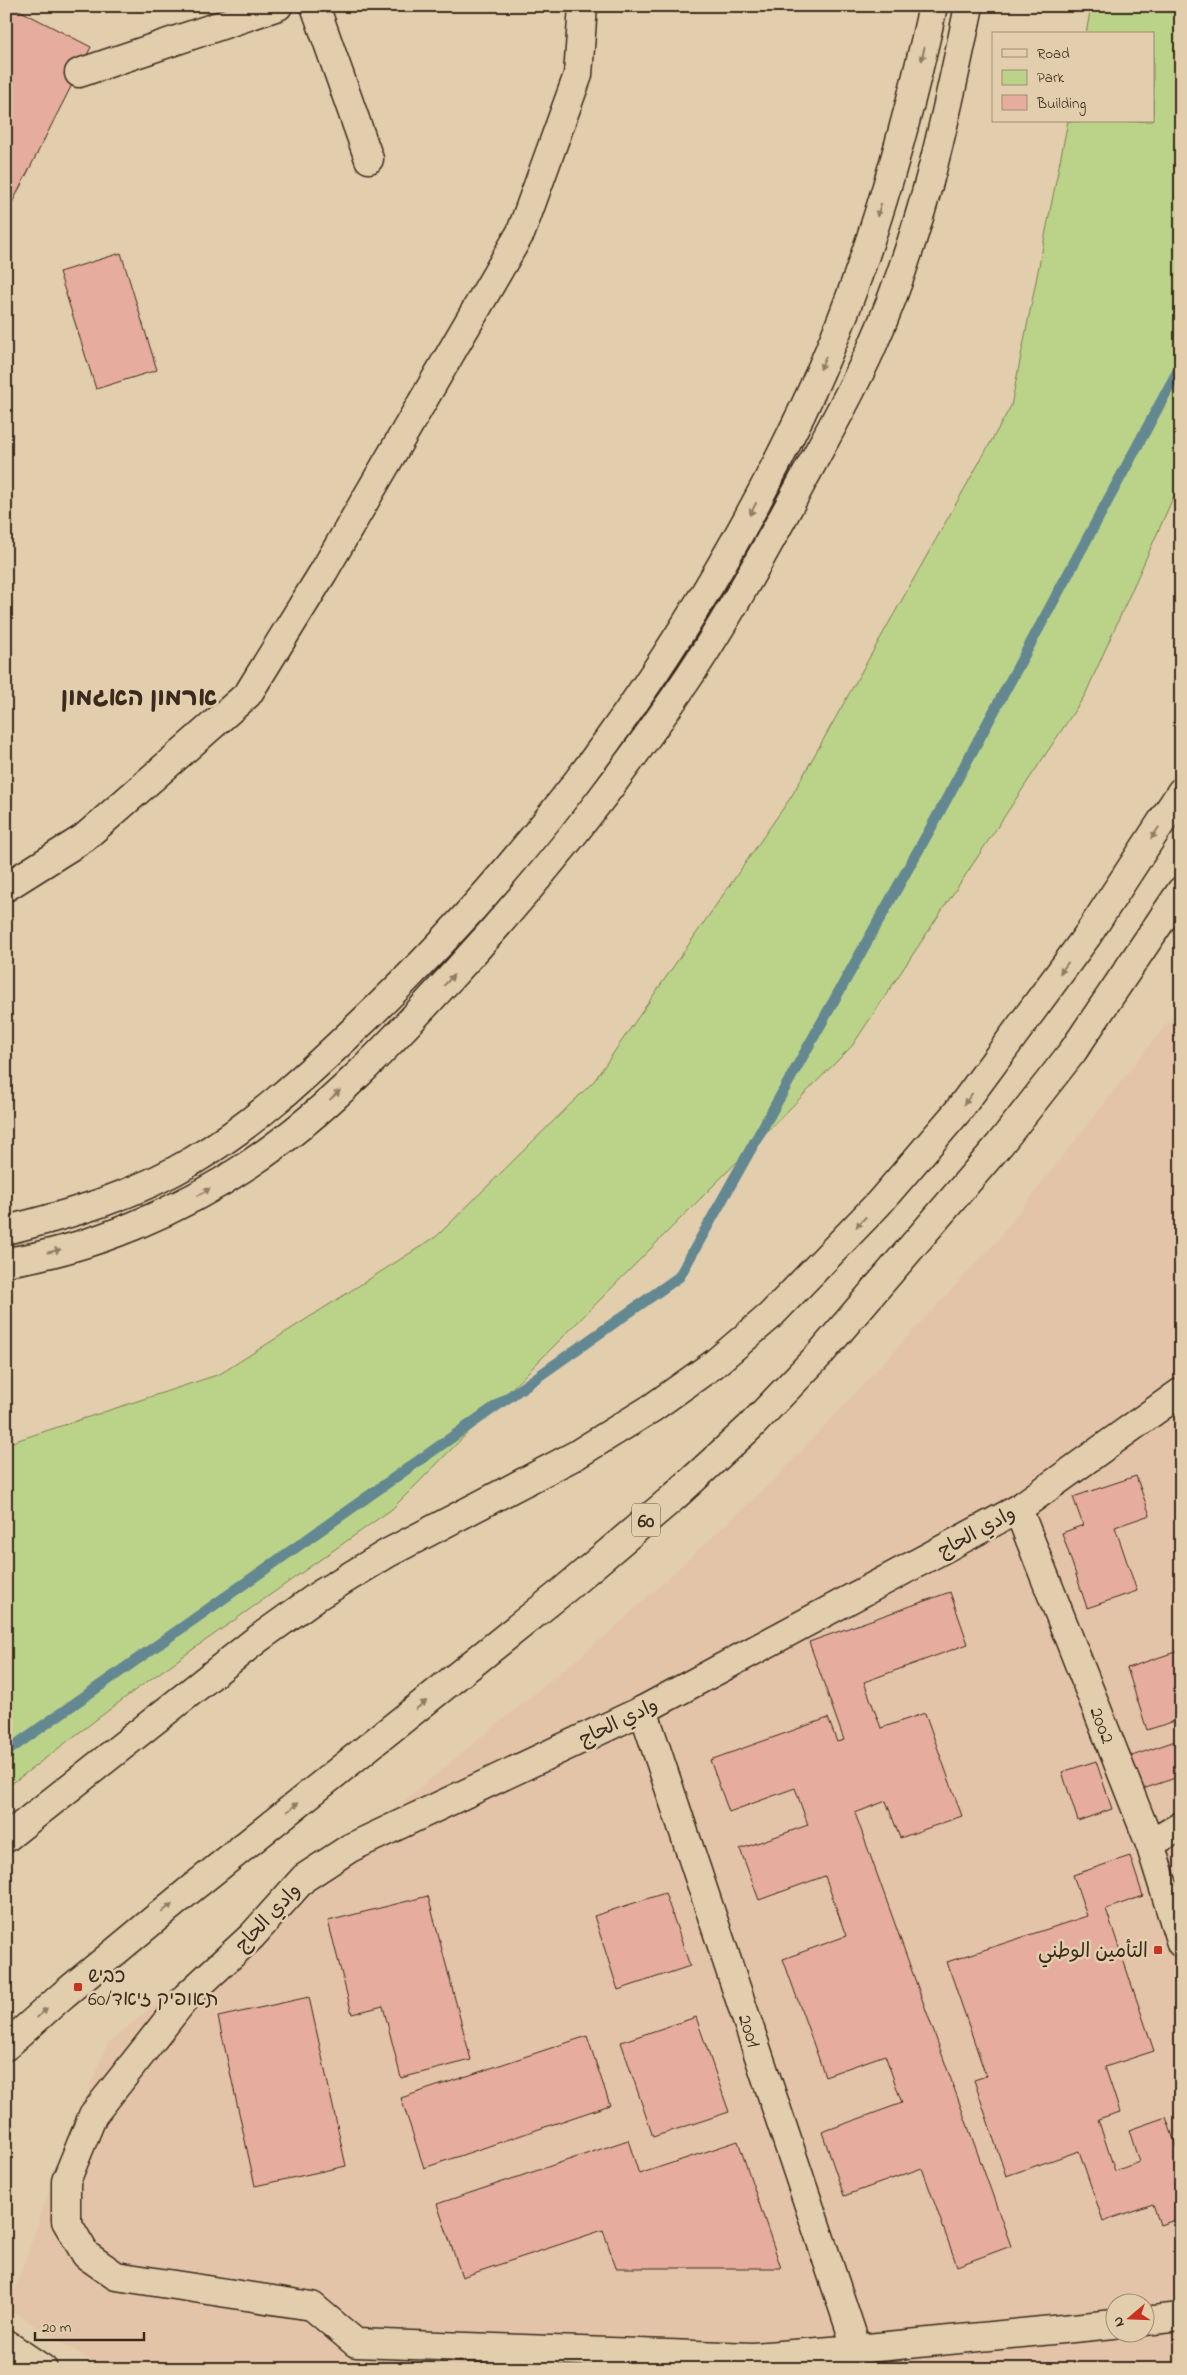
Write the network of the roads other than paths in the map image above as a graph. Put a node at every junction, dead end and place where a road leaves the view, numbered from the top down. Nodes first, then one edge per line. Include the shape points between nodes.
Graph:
1 (278, 6) edge
2 (315, 6) edge
3 (583, 6) edge
4 (933, 6) edge
5 (969, 6) edge
6 (79, 73) dead end
7 (369, 159) dead end
8 (1181, 792) edge
9 (6, 887) edge
10 (1181, 891) edge
11 (6, 1230) edge
12 (6, 1262) edge
13 (1181, 1392) edge
14 (1018, 1509) junction
15 (644, 1710) junction
16 (1181, 1826) edge
17 (6, 1838) edge
18 (1150, 1844) junction
19 (1181, 1943) edge
20 (6, 2046) edge
21 (1181, 2317) edge
22 (1154, 2320) edge
23 (1104, 2325) edge
24 (6, 2344) edge
25 (857, 2349) junction
26 (43, 2369) edge

1 - 6 main road
2 - 7 main road
3 - 9 main road via 578,75 522,232 324,571 248,694 84,838
4 -> 11 main road via 895,161 839,326 803,410 746,523 694,614 576,781 515,860 389,997 254,1119 193,1161 130,1193 69,1215
12 -> 5 main road via 76,1246 137,1224 195,1197 252,1162 309,1119 378,1056 510,913 567,844 676,696 721,624 834,424 871,348 929,187
8 -> 17 main road via 1087,936 958,1111 879,1203 770,1316 714,1364 644,1414 576,1455 388,1553 318,1595
20 -> 10 main road, 60 via 63,1994 191,1889 557,1596 675,1496 750,1427 820,1354 1000,1144 1074,1050
13 - 14 main road, وادي الحاج
14 - 15 main road, وادي الحاج
14 - 18 main road, 2002
15 - 25 main road, 2001
15 - 25 main road, وادي الحاج via 350,1848 304,1878 252,1936 187,1996 93,2115 66,2181 66,2221 86,2255 116,2276 312,2306 356,2343 753,2357
16 - 18 main road
18 - 19 main road, 2002
21 - 22 main road
23 - 25 main road, وادي الحاج
24 - 26 main road

